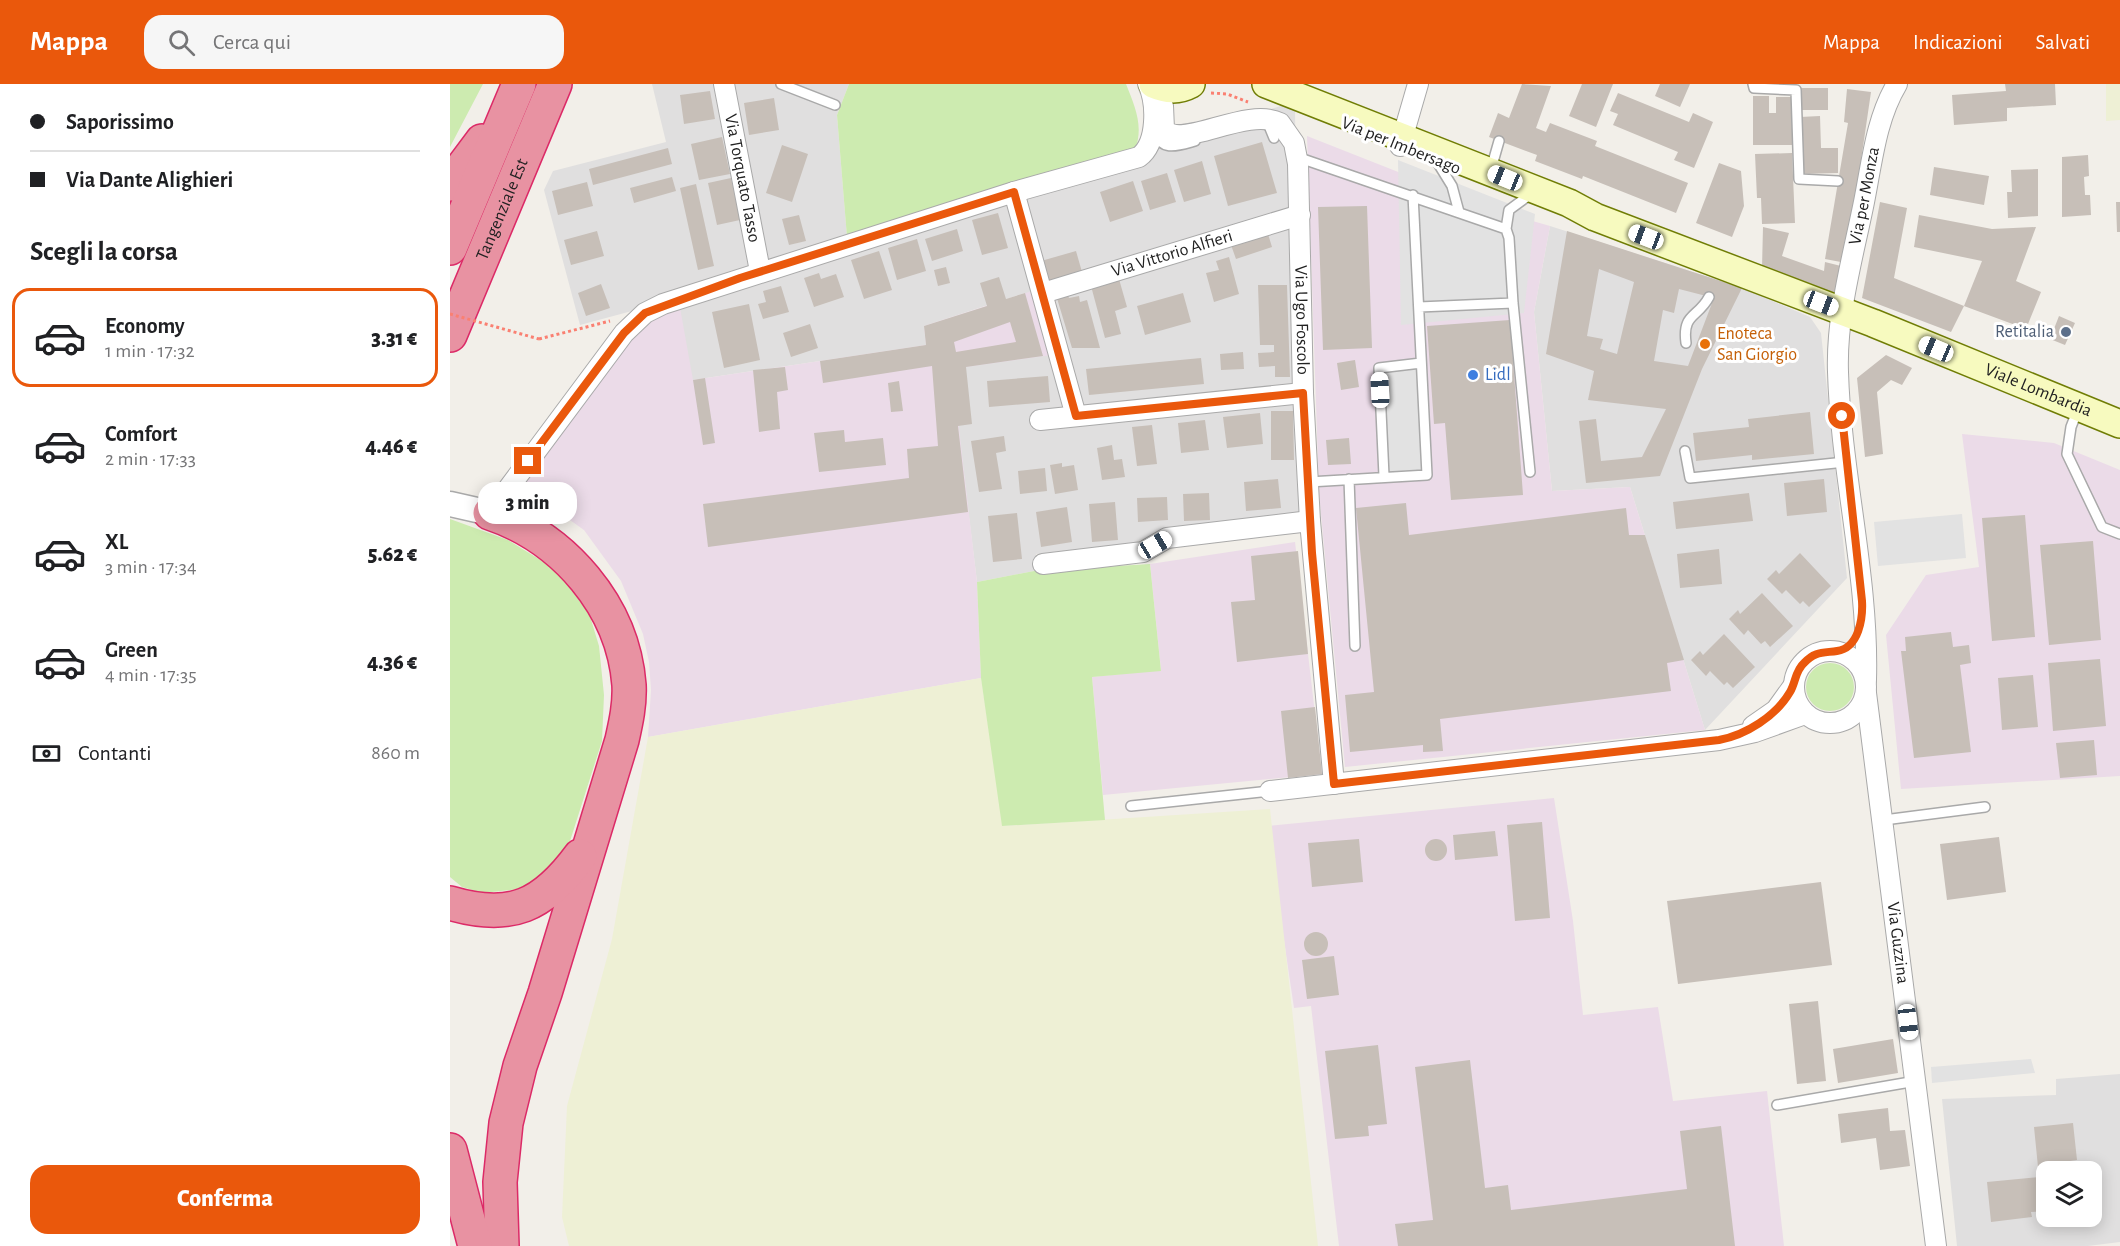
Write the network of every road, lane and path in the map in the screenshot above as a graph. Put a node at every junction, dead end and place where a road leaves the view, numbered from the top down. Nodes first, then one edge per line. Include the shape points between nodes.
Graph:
1 (555, 84) edge
2 (724, 84) edge
3 (781, 84) edge
4 (1148, 84) edge
5 (1753, 84) edge
6 (1897, 84) edge
7 (1182, 88) edge
8 (1415, 91) edge
9 (516, 92) edge
10 (835, 105) dead end
11 (1262, 110) edge
12 (1377, 127) junction
13 (1152, 130) junction
14 (1401, 141) junction
15 (1499, 141) dead end
16 (1297, 157) junction
17 (1436, 160) junction
18 (1489, 176) junction
19 (1838, 181) dead end
20 (450, 184) edge
21 (1014, 192) junction
22 (1413, 195) junction
23 (1528, 196) junction
24 (1459, 212) junction
25 (1300, 215) junction
26 (1595, 217) junction
27 (1506, 229) junction
28 (450, 248) edge
29 (760, 272) junction
30 (1043, 293) junction
31 (1709, 297) dead end
32 (1513, 303) junction
33 (1419, 307) junction
34 (1842, 311) junction
35 (645, 313) junction
36 (450, 314) edge
37 (450, 335) edge
38 (1686, 343) dead end
39 (1957, 358) joint
40 (1421, 363) junction
41 (1303, 393) junction
42 (2079, 407) junction
43 (1076, 416) junction
44 (1040, 420) dead end
45 (2120, 424) edge
46 (1685, 451) dead end
47 (1845, 462) junction
48 (1530, 472) dead end
49 (1384, 476) junction
50 (1349, 479) junction
51 (1309, 482) junction
52 (468, 508) edge
53 (1310, 521) junction
54 (2120, 534) edge
55 (1043, 564) dead end
56 (1863, 608) junction
57 (1355, 646) dead end
58 (1837, 651) junction
59 (1794, 685) junction
60 (1866, 687) junction
61 (1805, 714) junction
62 (1852, 717) junction
63 (1736, 737) junction
64 (1874, 747) junction
65 (1334, 784) junction
66 (1270, 791) joint
67 (1131, 806) dead end
68 (1985, 807) dead end
69 (1884, 820) junction
70 (590, 843) junction
71 (450, 903) edge
72 (1916, 1081) junction
73 (1777, 1105) dead end
74 (450, 1150) edge
75 (476, 1246) edge
76 (501, 1246) edge
77 (1936, 1246) edge

1 - 37 highway, Tangenziale Est
2 - 29 street, Via Torquato Tasso
3 - 10 lane
4 - 13 street via 1154,102
5 - 19 lane via 1754,88 1796,90 1799,178
6 - 34 street, Via per Monza via 1881,118 1863,182
7 - 11 path via 1227,94
7 - 11 street via 1171,94 1163,107 1164,129 1173,136 1188,135
8 - 12 street via 1397,114
8 - 14 street
9 - 20 highway
9 - 28 highway, Tangenziale Est
11 - 12 main road, Via per Imbersago
11 - 13 lane via 1264,126 1249,126 1176,147 1158,142
11 - 14 main road, Via per Imbersago
11 - 16 street, Via Ugo Foscolo via 1286,128
12 - 14 main road, Via per Imbersago
13 - 21 street via 1148,148 1139,157
14 - 17 main road, Via per Imbersago
14 - 18 main road, Via per Imbersago
15 - 18 lane
16 - 22 lane
16 - 25 street, Via Ugo Foscolo
17 - 18 main road, Via per Imbersago
17 - 24 lane via 1452,186
18 - 23 main road, Via per Imbersago
18 - 26 main road, Via per Imbersago via 1569,203
21 - 29 street
21 - 30 street
22 - 24 lane
22 - 33 lane
23 - 26 main road, Via per Imbersago via 1568,212
23 - 27 lane via 1509,210
24 - 27 lane
25 - 30 street, Via Vittorio Alfieri
25 - 41 street, Via Ugo Foscolo
26 - 34 main road, Via per Imbersago via 1717,268
27 - 32 lane
29 - 35 street
30 - 43 street
31 - 38 lane via 1703,308 1688,318 1684,330
32 - 33 lane
32 - 48 lane
33 - 40 lane
34 - 39 main road, Via per Imbersago
34 - 47 street, Via Guzzina via 1838,371
35 - 36 path, bridge via 539,339
35 - 52 street
39 - 42 main road, Viale Lombardia
40 - 49 lane via 1379,368
40 - 49 lane via 1427,476
41 - 43 street
41 - 51 street, Via Ugo Foscolo
42 - 45 main road, Viale Lombardia
42 - 54 lane via 2067,454 2102,527
43 - 44 street
46 - 47 lane via 1689,478
47 - 56 street, Via Guzzina
49 - 50 lane
50 - 51 lane
50 - 57 lane
51 - 53 street, Via Ugo Foscolo
52 - 70 highway via 537,536 581,572 604,606 619,641 629,702 622,740
53 - 55 street via 1167,538 1143,552
53 - 65 street, Via Ugo Foscolo
56 - 58 street, Via Guzzina via 1854,640
56 - 60 street, Via Guzzina
58 - 59 street via 1811,656 1800,666
58 - 60 street via 1860,667
59 - 61 street via 1797,704
59 - 63 street via 1776,710
60 - 62 street via 1861,707
60 - 64 street, Via Guzzina
61 - 62 street via 1831,724
61 - 63 street
62 - 64 street, Via Guzzina
63 - 65 street
64 - 69 street, Via Guzzina
65 - 66 street
66 - 67 lane
68 - 69 lane
69 - 72 street, Via Guzzina
70 - 71 highway via 561,882 542,898 506,910 478,912
70 - 76 highway via 506,1123 500,1182
72 - 73 lane
72 - 77 street, Via Guzzina
74 - 75 highway

